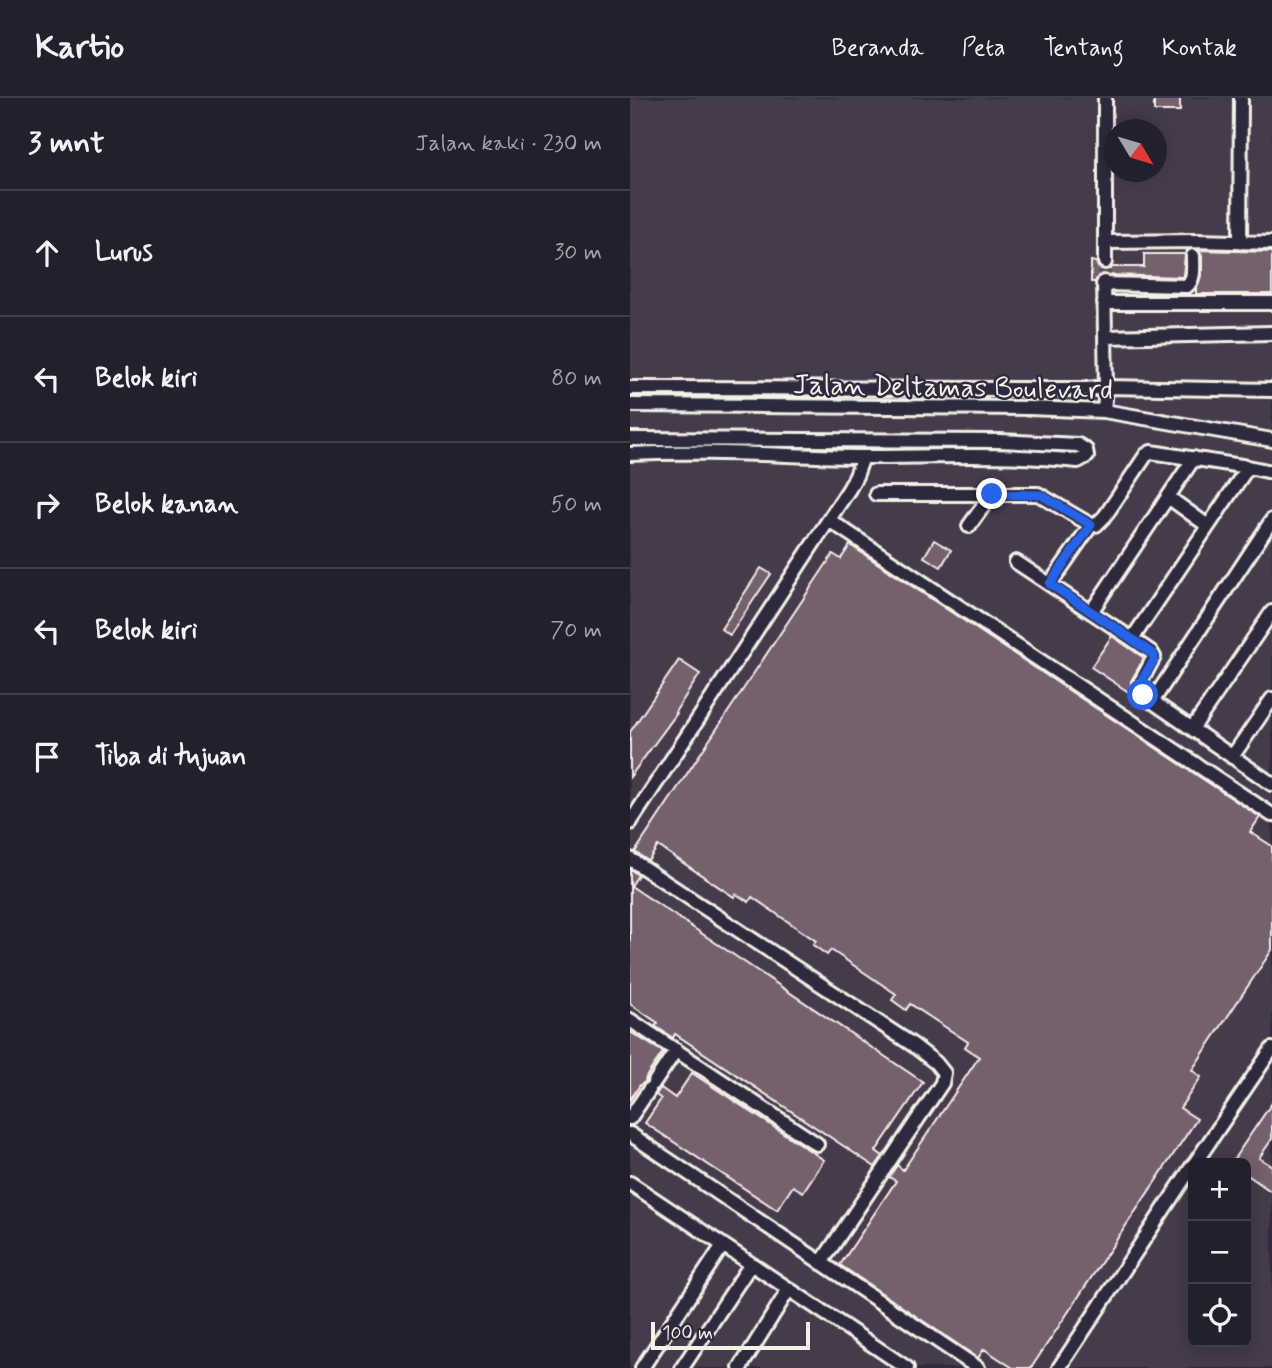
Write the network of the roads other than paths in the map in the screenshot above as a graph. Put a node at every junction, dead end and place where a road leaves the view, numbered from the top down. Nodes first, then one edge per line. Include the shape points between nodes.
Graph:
1 (1105, 98) edge
2 (1241, 98) edge
3 (1106, 242) junction
4 (1240, 243) junction
5 (1272, 243) edge
6 (1193, 256) dead end
7 (1105, 262) tunnel mouth
8 (1104, 303) junction
9 (1272, 303) edge
10 (1272, 333) edge
11 (1105, 337) junction
12 (1106, 387) junction
13 (630, 388) edge
14 (1272, 390) edge
15 (630, 405) edge
16 (1104, 411) junction
17 (630, 439) edge
18 (1272, 440) edge
19 (630, 454) edge
20 (863, 457) junction
21 (1194, 458) junction
22 (1248, 467) junction
23 (1272, 472) edge
24 (876, 494) dead end
25 (992, 494) junction
26 (1168, 497) junction
27 (829, 520) junction
28 (1272, 520) edge
29 (1091, 525) junction
30 (969, 526) dead end
31 (1208, 526) junction
32 (1016, 562) dead end
33 (1050, 584) junction
34 (1091, 612) junction
35 (1272, 612) edge
36 (1132, 639) junction
37 (1272, 699) edge
38 (1152, 702) junction
39 (1192, 729) junction
40 (1232, 757) junction
41 (1272, 784) edge
42 (1272, 814) edge
43 (630, 823) edge
44 (630, 859) edge
45 (630, 1020) edge
46 (1272, 1049) edge
47 (676, 1050) junction
48 (630, 1118) edge
49 (630, 1134) edge
50 (817, 1144) dead end
51 (1198, 1158) edge
52 (1188, 1173) edge
53 (630, 1183) edge
54 (718, 1254) junction
55 (821, 1263) junction
56 (746, 1271) junction
57 (789, 1289) junction
58 (642, 1368) edge
59 (682, 1368) edge
60 (740, 1368) edge
61 (908, 1368) edge
62 (978, 1368) edge
63 (1059, 1368) edge

1 - 3 street
2 - 4 street
3 - 4 street
3 - 7 street
4 - 5 street
6 - 8 street via 1193,278 1188,286 1103,283
8 - 9 street
8 - 11 street
10 - 11 street
11 - 12 street
12 - 13 street
12 - 14 street
12 - 16 street
15 - 16 street, Jalan Deltamas Boulevard
16 - 18 street, Jalan Deltamas Boulevard
17 - 20 street via 1000,441 1078,445 1087,453 1078,461 993,455
19 - 20 street
20 - 27 street
21 - 22 street
21 - 26 street
21 - 29 street via 1149,453 1101,521
22 - 23 street
22 - 31 street
24 - 25 street
25 - 29 street via 1041,495
25 - 30 street
26 - 31 street
26 - 34 street
27 - 42 street
27 - 43 street
28 - 38 street
29 - 33 street
31 - 36 street
32 - 33 street
33 - 34 street
34 - 36 street
35 - 39 street
36 - 38 street via 1154,655 1139,685
37 - 40 street
38 - 39 street
39 - 40 street
40 - 41 street
44 - 55 street via 913,1045 944,1073 942,1083
45 - 47 street
46 - 51 street
47 - 48 street
47 - 50 street
49 - 55 street
52 - 63 street
53 - 54 street
54 - 56 street
54 - 58 street
55 - 62 street
56 - 57 street
56 - 59 street
57 - 60 street
57 - 61 street

